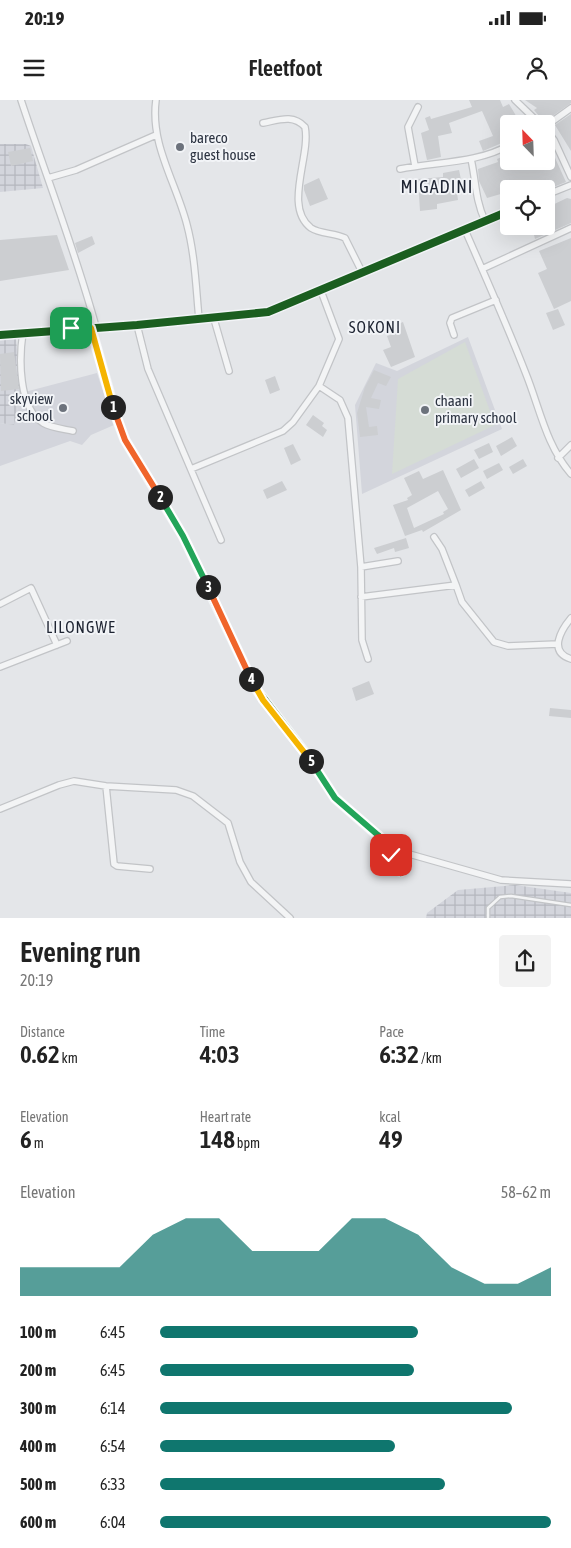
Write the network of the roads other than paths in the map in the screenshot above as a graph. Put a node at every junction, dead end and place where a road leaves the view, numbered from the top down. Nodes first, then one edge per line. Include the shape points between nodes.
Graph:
1 (21, 100) edge
2 (156, 100) edge
3 (515, 100) edge
4 (418, 107) dead end
5 (571, 108) edge
6 (531, 115) edge
7 (555, 120) edge
8 (263, 122) dead end
9 (156, 135) junction
10 (555, 142) edge
11 (500, 151) edge
12 (471, 158) junction
13 (415, 166) junction
14 (400, 169) dead end
15 (571, 177) edge
16 (48, 178) junction
17 (571, 185) edge
18 (555, 191) edge
19 (500, 215) edge
20 (485, 221) junction
21 (571, 228) edge
22 (465, 230) junction
23 (482, 269) junction
24 (362, 272) junction
25 (320, 290) junction
26 (496, 300) junction
27 (214, 318) junction
28 (199, 320) junction
29 (136, 325) junction
30 (93, 327) junction
31 (23, 332) junction
32 (0, 334) edge
33 (454, 335) dead end
34 (229, 371) dead end
35 (319, 386) junction
36 (73, 431) dead end
37 (571, 445) edge
38 (558, 458) junction
39 (191, 469) junction
40 (571, 474) edge
41 (434, 537) dead end
42 (221, 540) dead end
43 (398, 561) dead end
44 (362, 567) junction
45 (456, 585) junction
46 (361, 597) junction
47 (0, 604) edge
48 (571, 618) edge
49 (67, 641) dead end
50 (57, 644) junction
51 (558, 644) junction
52 (368, 659) dead end
53 (571, 659) edge
54 (0, 667) edge
55 (106, 786) junction
56 (0, 809) edge
57 (388, 848) junction
58 (150, 869) dead end
59 (401, 872) dead end
60 (571, 884) edge
61 (571, 905) edge
62 (290, 918) edge
63 (488, 918) edge

1 - 16 street
2 - 9 street
3 - 6 street
4 - 13 street via 408,127
5 - 7 street
8 - 24 street via 289,118 305,127 306,153 297,199 303,218 312,229 345,238
9 - 16 street via 76,170
9 - 28 street via 188,232
10 - 15 street
11 - 12 street
12 - 13 street
12 - 20 street via 476,199
13 - 14 street
16 - 30 street via 78,261
17 - 18 street
19 - 20 street
20 - 22 street
21 - 23 street
22 - 23 street
22 - 24 street
23 - 26 street
24 - 25 street
25 - 27 street via 268,312
25 - 35 street via 338,339
26 - 33 street via 452,318 450,323
26 - 38 street
27 - 28 street
27 - 34 street
28 - 29 street
29 - 30 street
29 - 39 street via 148,370
30 - 31 street
30 - 57 street via 125,440 183,536 256,689 335,798
31 - 32 street
31 - 36 street via 20,365 30,409 45,424
35 - 39 street via 302,413 283,431
35 - 44 street via 340,400 348,418
37 - 38 street
38 - 40 street
39 - 42 street
41 - 45 street
43 - 44 street
44 - 46 street
45 - 46 street
45 - 51 street via 462,602 494,642 508,646
46 - 52 street via 362,640
47 - 50 street via 31,588
48 - 51 street via 558,635
49 - 50 street
50 - 54 street
51 - 53 street via 562,655
55 - 56 street via 68,782
55 - 58 street via 114,864
55 - 62 street via 176,790 193,796 228,824 240,862 251,882
57 - 59 street
57 - 60 street via 501,880
61 - 63 lane via 500,897 488,908

